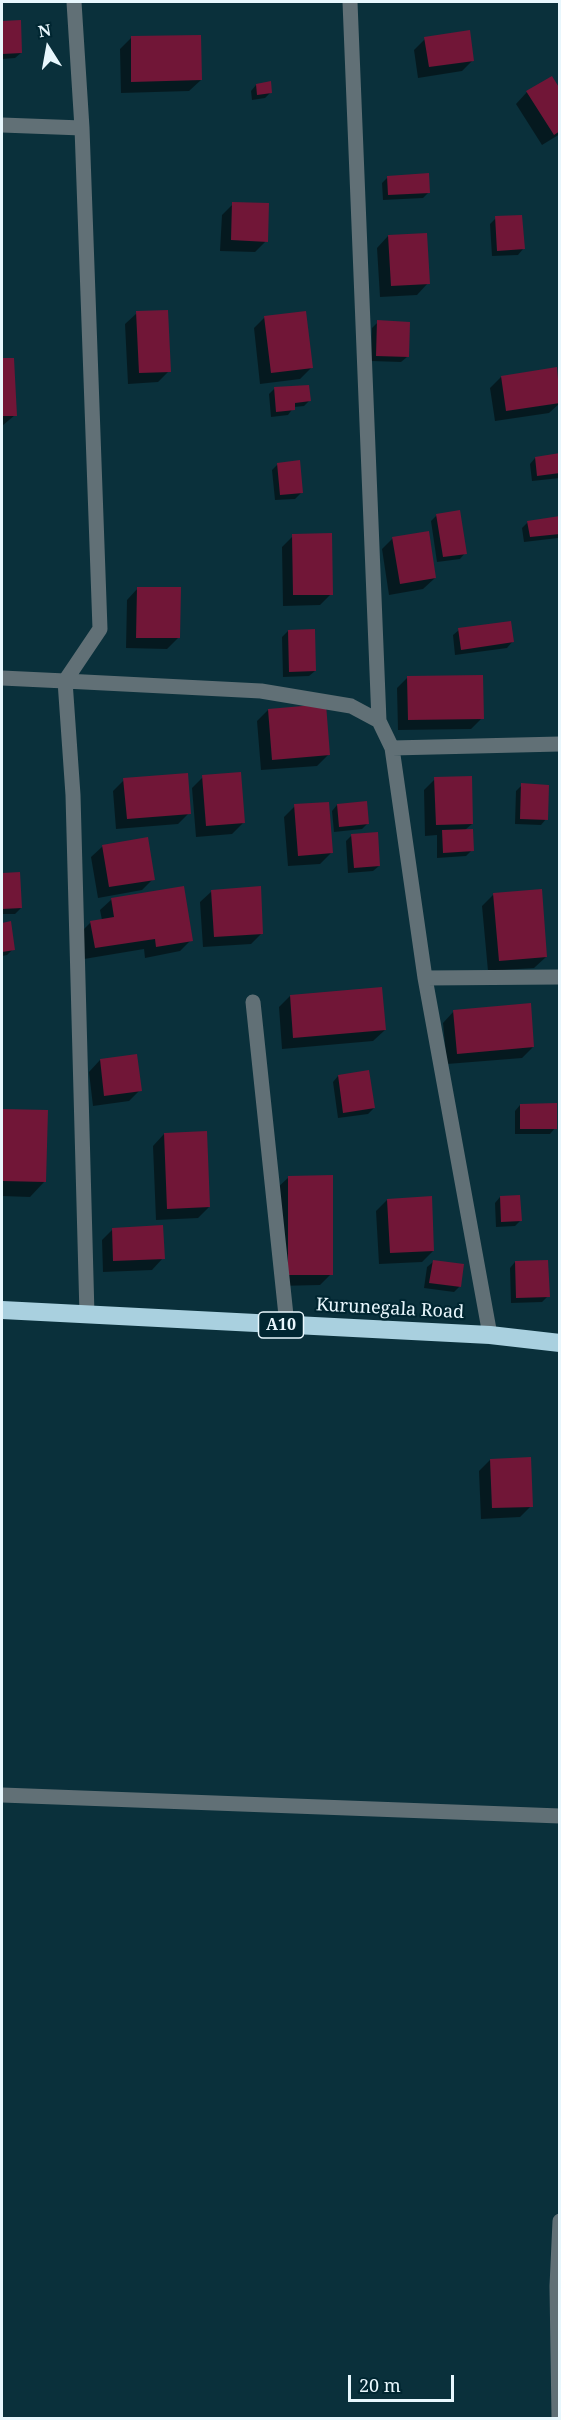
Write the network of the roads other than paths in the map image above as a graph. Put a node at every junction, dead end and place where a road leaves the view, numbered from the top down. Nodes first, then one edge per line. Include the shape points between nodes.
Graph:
1 (74, 2) edge
2 (350, 2) edge
3 (2, 125) edge
4 (82, 128) junction
5 (2, 678) edge
6 (65, 681) junction
7 (380, 721) junction
8 (560, 744) edge
9 (392, 748) junction
10 (560, 977) edge
11 (425, 978) junction
12 (253, 1002) dead end
13 (2, 1310) edge
14 (87, 1315) junction
15 (287, 1325) junction
16 (490, 1335) junction
17 (560, 1343) edge
18 (2, 1795) edge
19 (560, 1816) edge
20 (560, 2222) edge
21 (559, 2418) edge

1 - 4 street
2 - 7 street
3 - 4 street
4 - 6 street via 100,629
5 - 6 street
6 - 7 street via 261,691 351,706
6 - 14 street via 73,795
7 - 9 street
8 - 9 street
9 - 11 street
10 - 11 street
11 - 16 street
12 - 15 street
13 - 14 highway, Kurunegala Road / A10
14 - 15 highway, Kurunegala Road / A10
15 - 16 highway, Kurunegala Road / A10
16 - 17 highway, Kurunegala Road / A10
18 - 19 street
20 - 21 street

